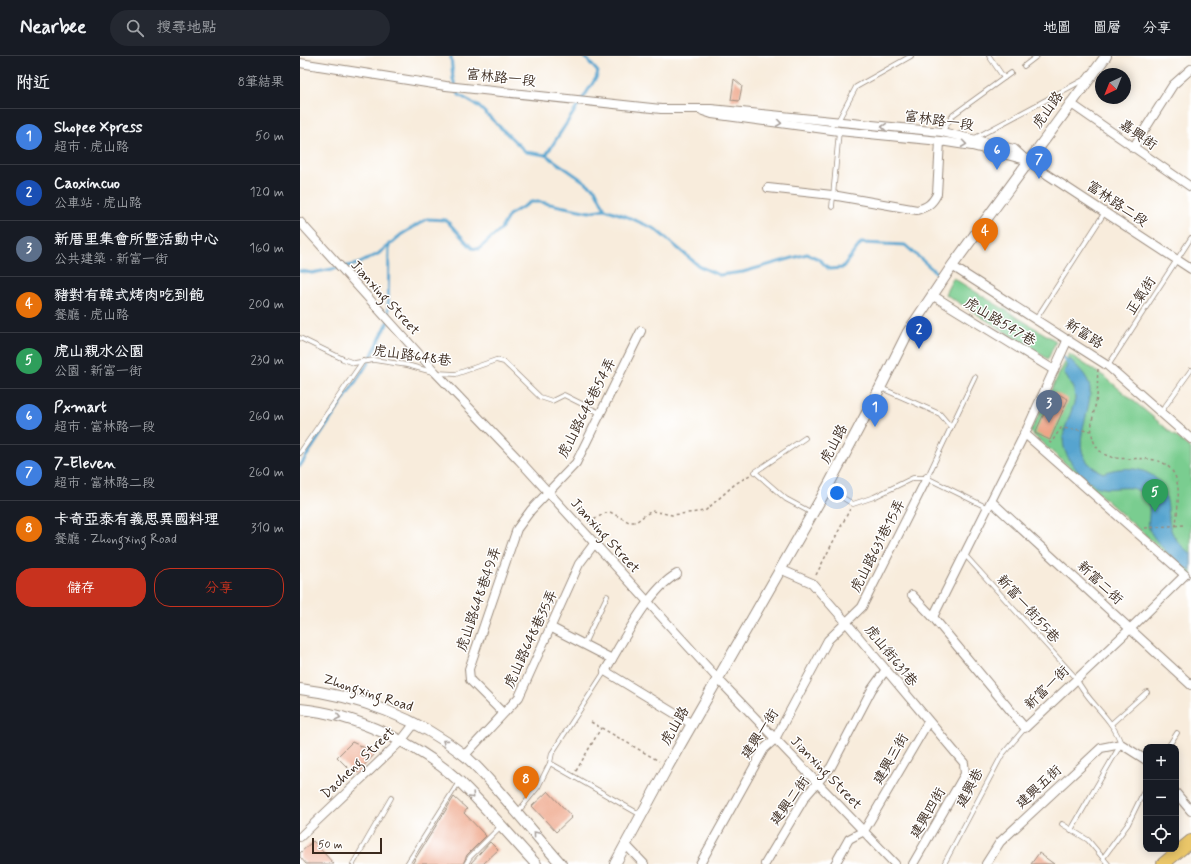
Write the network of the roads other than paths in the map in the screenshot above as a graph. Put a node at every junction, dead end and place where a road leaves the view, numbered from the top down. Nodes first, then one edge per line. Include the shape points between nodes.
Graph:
1 (911, 56) edge
2 (989, 56) edge
3 (1037, 56) edge
4 (1106, 56) edge
5 (300, 63) edge
6 (1024, 66) dead end
7 (1187, 71) edge
8 (1011, 73) dead end
9 (1004, 78) junction
10 (1089, 78) junction
11 (1191, 80) edge
12 (1070, 103) junction
13 (700, 110) junction
14 (838, 121) junction
15 (839, 131) junction
16 (942, 132) junction
17 (975, 138) junction
18 (940, 141) junction
19 (1133, 148) junction
20 (1028, 162) junction
21 (1191, 187) edge
22 (768, 188) dead end
23 (832, 195) junction
24 (832, 207) dead end
25 (1105, 212) junction
26 (300, 222) edge
27 (1191, 238) edge
28 (1178, 260) junction
29 (952, 266) junction
30 (1191, 269) edge
31 (932, 296) junction
32 (1036, 319) junction
33 (640, 331) dead end
34 (300, 338) edge
35 (1068, 339) junction
36 (364, 361) junction
37 (1108, 366) junction
38 (1054, 370) junction
39 (1191, 370) edge
40 (436, 373) junction
41 (975, 377) dead end
42 (880, 388) junction
43 (1160, 412) junction
44 (600, 413) junction
45 (951, 426) junction
46 (1024, 433) junction
47 (805, 438) dead end
48 (1191, 439) edge
49 (300, 453) edge
50 (927, 478) junction
51 (827, 488) junction
52 (548, 491) junction
53 (990, 504) junction
54 (812, 513) junction
55 (594, 544) junction
56 (964, 555) junction
57 (780, 569) junction
58 (678, 574) dead end
59 (912, 595) dead end
60 (607, 596) dead end
61 (648, 602) junction
62 (933, 617) junction
63 (846, 622) junction
64 (550, 627) junction
65 (1130, 629) junction
66 (584, 644) junction
67 (612, 659) junction
68 (605, 671) junction
69 (885, 671) junction
70 (1076, 678) junction
71 (718, 679) junction
72 (1191, 685) edge
73 (300, 689) edge
74 (1147, 692) dead end
75 (300, 708) edge
76 (503, 714) junction
77 (928, 722) junction
78 (415, 723) junction
79 (692, 724) junction
80 (1111, 724) junction
81 (1024, 728) junction
82 (1176, 733) dead end
83 (775, 739) junction
84 (401, 741) junction
85 (1121, 744) junction
86 (1170, 744) edge
87 (464, 756) junction
88 (1143, 758) edge
89 (550, 763) junction
90 (966, 774) joint
91 (459, 781) junction
92 (817, 784) junction
93 (1143, 792) edge
94 (1179, 797) edge
95 (391, 798) dead end
96 (1191, 811) edge
97 (517, 813) junction
98 (641, 815) junction
99 (1062, 824) dead end
100 (501, 826) junction
101 (1072, 830) junction
102 (864, 831) junction
103 (300, 837) edge
104 (1191, 841) edge
105 (626, 844) junction
106 (1103, 858) junction
107 (353, 864) edge
108 (407, 864) edge
109 (466, 864) edge
110 (536, 864) edge
111 (561, 864) edge
112 (615, 864) edge
113 (644, 864) edge
114 (700, 864) edge
115 (765, 864) edge
116 (835, 864) edge
117 (895, 864) edge
118 (913, 864) edge
119 (944, 864) edge
120 (986, 864) edge
121 (1108, 864) edge
122 (1163, 864) edge

1 - 14 lane via 856,87
2 - 9 lane
3 - 6 lane
4 - 10 street, 虎山路
5 - 13 street, 富林路一段 via 446,86 662,109
7 - 11 street
7 - 19 street via 1173,85
8 - 9 lane
9 - 16 lane via 953,115
10 - 12 street, 虎山路
10 - 17 lane
12 - 19 street, 嘉興街
12 - 20 street, 虎山路
13 - 14 street, 富林路一段
13 -> 15 street, 富林路一段 via 712,114
16 -> 14 street, 富林路一段
15 - 18 street, 富林路一段
15 - 23 lane
16 - 17 street, 富林路一段
17 - 20 street, 富林路一段 via 1014,149
18 -> 20 street, 富林路一段 via 979,147
18 - 23 street via 937,194 926,207 917,210
19 - 21 street, 嘉興街
20 - 25 street, 富林路二段
20 - 29 street, 虎山路
22 - 23 street
23 - 24 lane
25 - 28 street, 富林路二段
25 - 32 lane
26 - 40 street, Jianxing Street
27 - 28 lane, 正氣街
28 - 30 street, 富林路二段
28 - 37 lane, 正氣街
29 - 31 street, 虎山路
29 - 32 street, 新富路
31 - 38 street, 虎山路547巷
31 - 42 street, 虎山路 via 908,332
32 - 35 street, 新富路
33 - 44 street, 虎山路648巷54弄
34 - 36 lane, 虎山路648巷 via 354,363
35 - 37 street, 新富路
35 - 38 street
36 - 40 lane, 虎山路648巷 via 407,365
36 - 49 lane
37 - 43 street, 新富路
38 - 46 street
39 - 43 lane
40 - 44 lane, 虎山路648巷 via 456,374 496,360 504,362 540,397 552,402 564,395
40 - 52 street, Jianxing Street
41 - 45 lane
42 - 45 lane via 940,414
42 - 51 street, 虎山路
43 - 48 street, 新富路
44 - 52 street, 虎山路648巷54弄 via 576,463
45 - 50 lane
46 - 53 street
46 - 65 street, 新富一街 via 1185,575
47 - 54 lane via 755,472 786,499
50 - 51 lane via 913,478 853,504
50 - 53 lane
50 - 63 street, 虎山路631巷15弄 via 862,607
51 - 54 street, 虎山路
52 - 55 street, Jianxing Street
52 - 76 street, 虎山路648巷49弄 via 517,529 469,669 470,680
53 - 56 street
53 - 65 street, 新富二街
54 - 57 street, 虎山路
55 - 61 street, Jianxing Street
55 - 64 street, 虎山路648巷35弄 via 579,564
56 - 62 street
56 - 70 lane, 新富一街55巷
57 - 63 street, 虎山街631巷 via 812,583
57 - 71 street, 虎山路
58 - 61 street via 668,579
59 - 62 street, 新富一街
60 - 66 lane
61 - 67 street
61 - 71 street, Jianxing Street
62 - 81 street, 新富一街
63 - 69 street, 虎山街631巷
63 - 83 street, 建興一街 via 828,640
64 - 66 street
64 - 76 street, 虎山路648巷35弄 via 519,697
65 - 70 street, 新富一街
65 - 72 street, 新富二街
66 - 67 street
67 - 68 street
68 - 79 street
68 - 89 lane via 552,753
69 - 77 street, 虎山街631巷
69 - 92 street, 建興二街 via 872,689 831,767
70 - 80 lane, 新富一街55巷
70 - 81 street, 新富一街
71 - 79 street, 虎山路
71 - 83 street, Jianxing Street
73 - 78 street, Zhongxing Road via 346,698
74 - 80 lane
75 -> 84 street via 347,719
76 - 87 street, 虎山路648巷35弄
77 - 90 street, 虎山街631巷 via 964,763
77 - 102 street, 建興三街
78 - 84 street, Dacheng Street
87 -> 78 street, Zhongxing Road
79 - 98 street, 虎山路
80 - 85 lane, 新富一街55巷
81 - 119 lane, 建興巷 via 1002,755
82 - 86 lane
83 - 92 street, Jianxing Street
83 - 114 street, 建興一街 via 764,750
84 - 91 street via 432,759
84 - 103 street, Dacheng Street
85 - 88 street
85 - 101 lane
85 - 120 street, 建興五街 via 1101,748 1000,842
87 - 97 street, Zhongxing Road via 483,773
89 - 97 lane via 538,787
89 - 98 lane
90 - 118 street, 建興四街
91 -> 100 street
91 - 108 lane
92 - 102 street, Jianxing Street
92 - 115 street, 建興二街 via 805,797
93 - 106 lane via 1128,824
94 - 96 street
95 - 107 lane
111 -> 97 street, Zhongxing Road
98 - 105 street, 虎山路
99 - 101 lane
100 - 109 lane
100 - 110 street
101 - 106 lane via 1088,840
102 - 116 street via 849,839
102 - 117 street, Jianxing Street
104 - 122 main road
105 - 112 street, 虎山路
105 - 113 street
106 - 121 lane

